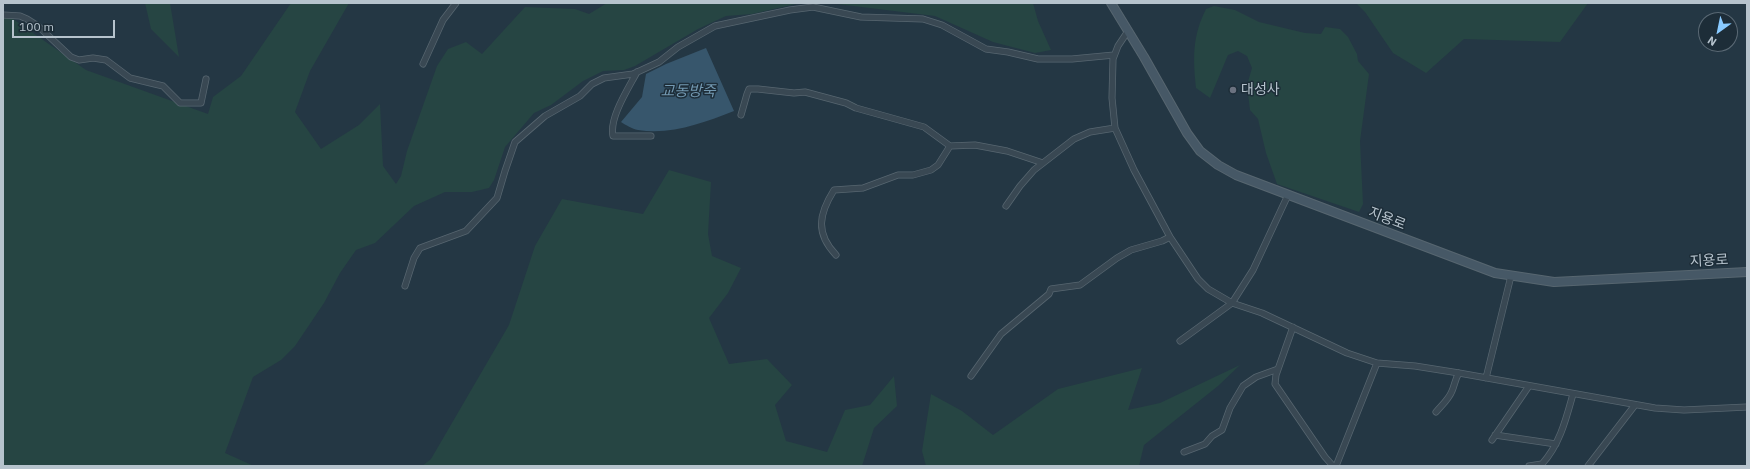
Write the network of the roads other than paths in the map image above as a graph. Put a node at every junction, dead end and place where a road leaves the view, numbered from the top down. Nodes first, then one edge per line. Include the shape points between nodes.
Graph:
1 (456, 3) edge
2 (1111, 3) edge
3 (3, 15) edge
4 (1128, 31) junction
5 (1114, 55) junction
6 (423, 64) dead end
7 (637, 72) junction
8 (206, 79) dead end
9 (741, 115) dead end
10 (1115, 128) junction
11 (651, 136) dead end
12 (950, 146) junction
13 (1043, 163) junction
14 (1288, 195) junction
15 (1006, 206) dead end
16 (1170, 237) junction
17 (836, 255) dead end
18 (1747, 272) edge
19 (1511, 276) junction
20 (405, 286) dead end
21 (1232, 303) junction
22 (1292, 327) junction
23 (1180, 341) dead end
24 (1377, 363) junction
25 (1278, 369) junction
26 (1459, 373) junction
27 (971, 376) dead end
28 (1486, 378) junction
29 (1529, 386) junction
30 (1573, 394) junction
31 (1635, 405) junction
32 (1747, 407) edge
33 (1436, 412) dead end
34 (1556, 444) junction
35 (1184, 452) dead end
36 (1334, 466) edge
37 (1529, 466) edge
38 (1588, 466) edge

1 - 6 street via 443,20
2 - 4 street, 지용로
3 - 8 street via 27,19 71,57 80,60 106,60 130,78 163,86 180,103 201,103
4 - 5 street
4 - 14 street, 지용로 via 1200,151 1236,175
5 - 7 street via 1038,59 986,49 942,25 923,19 861,17 813,7 715,26 678,47 659,62
5 - 10 street via 1112,98
7 - 11 street via 613,122 612,136
7 - 20 street via 604,78 592,84 580,96 545,116 515,142 497,198 466,231 420,248
9 - 12 street via 749,89 794,94 805,92 915,123
10 - 13 street via 1090,132 1074,139
10 - 16 street
12 - 13 street via 975,145 1007,151
12 - 17 street via 938,165 931,170 913,175 898,175 863,188 834,190 823,214 821,232 826,245
13 - 15 street via 1020,186
14 - 19 street, 지용로 via 1495,273
14 - 21 street via 1253,270
16 - 21 street via 1198,279 1208,289
16 - 27 street via 1131,250 1080,285 1051,289 1049,294 1000,334
18 - 19 street, 지용로 via 1568,282
19 - 28 street
21 - 22 street
21 - 23 street
22 - 24 street via 1347,353
22 - 25 street
24 - 26 street
24 - 36 street
25 - 35 street via 1256,377 1243,386 1230,408 1222,430 1205,444
25 - 36 street via 1275,384 1325,457
26 - 28 street
26 - 33 street via 1448,398
28 - 29 street
29 - 30 street
29 - 34 street via 1494,438
30 - 31 street
30 - 34 street via 1562,433
31 - 32 street via 1684,410
31 - 38 street
34 - 37 street via 1542,464

